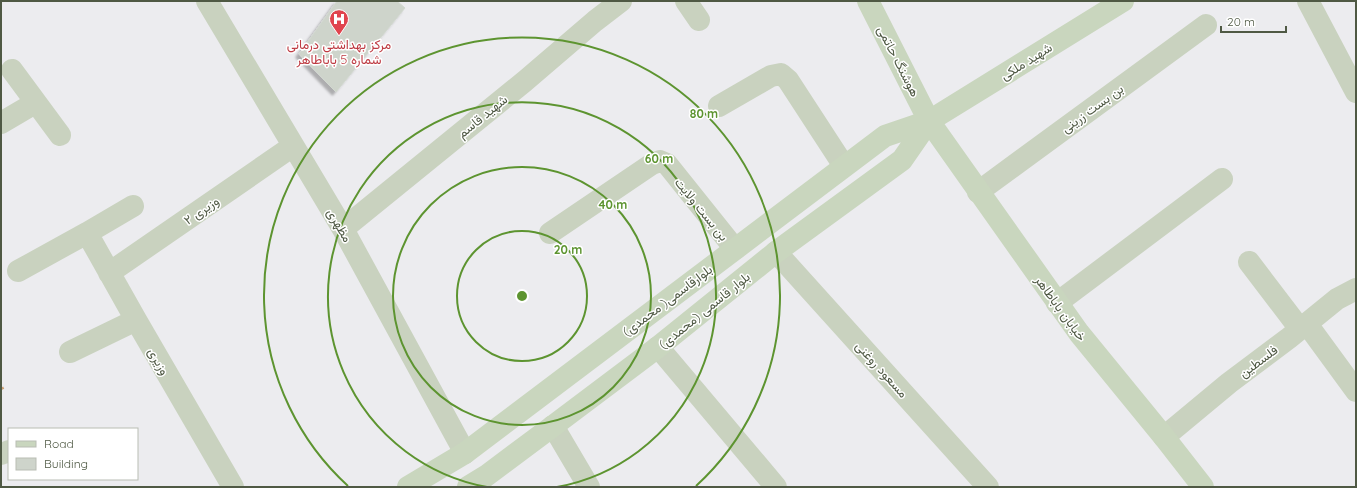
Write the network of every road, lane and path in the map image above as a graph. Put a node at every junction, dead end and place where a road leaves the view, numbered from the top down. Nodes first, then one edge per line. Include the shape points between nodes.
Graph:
1 (207, 1) edge
2 (621, 1) edge
3 (686, 1) edge
4 (868, 1) edge
5 (1308, 1) edge
6 (1111, 4) edge
7 (699, 20) dead end
8 (1206, 25) dead end
9 (12, 70) dead end
10 (1356, 92) edge
11 (35, 103) junction
12 (719, 106) dead end
13 (929, 121) junction
14 (1, 123) edge
15 (60, 135) dead end
16 (293, 146) junction
17 (844, 166) junction
18 (1222, 178) dead end
19 (978, 192) junction
20 (133, 206) dead end
21 (343, 229) junction
22 (550, 232) dead end
23 (87, 234) junction
24 (735, 249) junction
25 (776, 252) junction
26 (1249, 262) dead end
27 (18, 271) dead end
28 (109, 273) junction
29 (1356, 288) edge
30 (1057, 303) junction
31 (136, 320) junction
32 (1304, 326) junction
33 (658, 347) junction
34 (70, 352) dead end
35 (5, 387) dead end
36 (1, 389) edge
37 (1356, 391) edge
38 (554, 426) junction
39 (1164, 437) junction
40 (465, 453) junction
41 (476, 485) edge
42 (233, 487) edge
43 (408, 487) edge
44 (589, 487) edge
45 (776, 487) edge
46 (988, 487) edge
47 (1202, 487) edge

1 - 16 street, مظهری
2 - 21 street, شهید قاسم
3 - 7 street
4 - 13 main road, هوشنگ حاتمی
5 - 10 street
6 - 13 main road, شهید ملکی
8 - 19 street, بن بست زرینی
9 - 11 street
11 - 14 street
11 - 15 street
12 - 17 street via 771,76 781,74 788,80
13 - 17 main road, بلوارقاسمی( محمدی) via 885,136
13 - 19 main road, خیابان باباطاهر
13 - 25 main road, بلوار قاسمی (محمدی) via 902,160
16 - 21 street, مظهری
16 - 28 street, وزیری ۲
17 - 24 main road, بلوارقاسمی( محمدی)
18 - 30 street
19 - 30 main road, خیابان باباطاهر
20 - 23 street
21 - 40 street, مظهری
22 - 24 street, بن بست ولایت via 660,161 667,164
23 - 27 street
23 - 28 street, وزیری
24 - 40 main road, بلوارقاسمی( محمدی)
25 - 33 main road, بلوار قاسمی (محمدی)
25 - 46 street, مسعود روغنی
26 - 32 street
28 - 31 street, وزیری
29 - 32 street, فلسطین
30 - 39 main road, خیابان باباطاهر
31 - 34 street
31 - 42 street, وزیری
32 - 37 street
32 - 39 street, فلسطین
33 - 38 main road, بلوار قاسمی (محمدی)
33 - 45 street
35 - 36 path
38 - 41 main road, بلوار قاسمی (محمدی)
38 - 44 street
39 - 47 main road, خیابان باباطاهر
40 - 41 main road
40 - 43 main road, بلوارقاسمی( محمدی)

